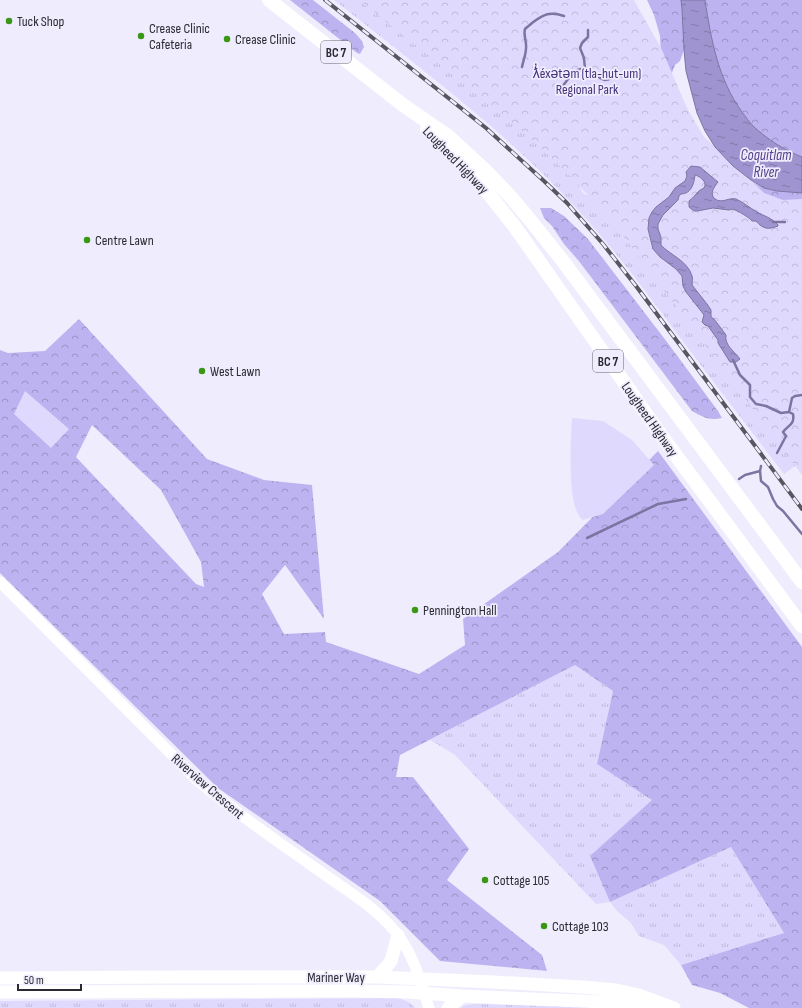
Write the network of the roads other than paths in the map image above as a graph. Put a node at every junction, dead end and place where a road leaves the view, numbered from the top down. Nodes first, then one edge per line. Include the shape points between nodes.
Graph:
1 (269, 0) edge
2 (403, 105) junction
3 (0, 582) edge
4 (802, 582) edge
5 (802, 626) edge
6 (398, 935) junction
7 (377, 977) junction
8 (0, 978) edge
9 (419, 979) junction
10 (0, 992) edge
11 (424, 993) junction
12 (462, 996) junction
13 (671, 1007) edge
14 (429, 1008) edge
15 (448, 1008) edge

1 - 2 main road, Lougheed Highway / BC 7
2 - 4 main road, Lougheed Highway / BC 7 via 448,136 521,208
2 - 5 main road, Lougheed Highway / BC 7 via 472,175 502,210 666,442
3 - 6 street, Riverview Crescent via 196,779 231,808 372,909
6 - 7 main road via 391,961
6 - 9 street, Riverview Crescent via 411,956
7 - 8 main road, Mariner Way
7 - 9 main road, Mariner Way
9 - 11 street, Riverview Crescent
9 - 13 main road, Mariner Way via 605,988 622,990
10 - 11 main road, Mariner Way
11 - 12 main road, Mariner Way
11 - 14 street, Riverview Crescent
12 - 13 main road, Mariner Way via 637,1003
12 - 15 main road

